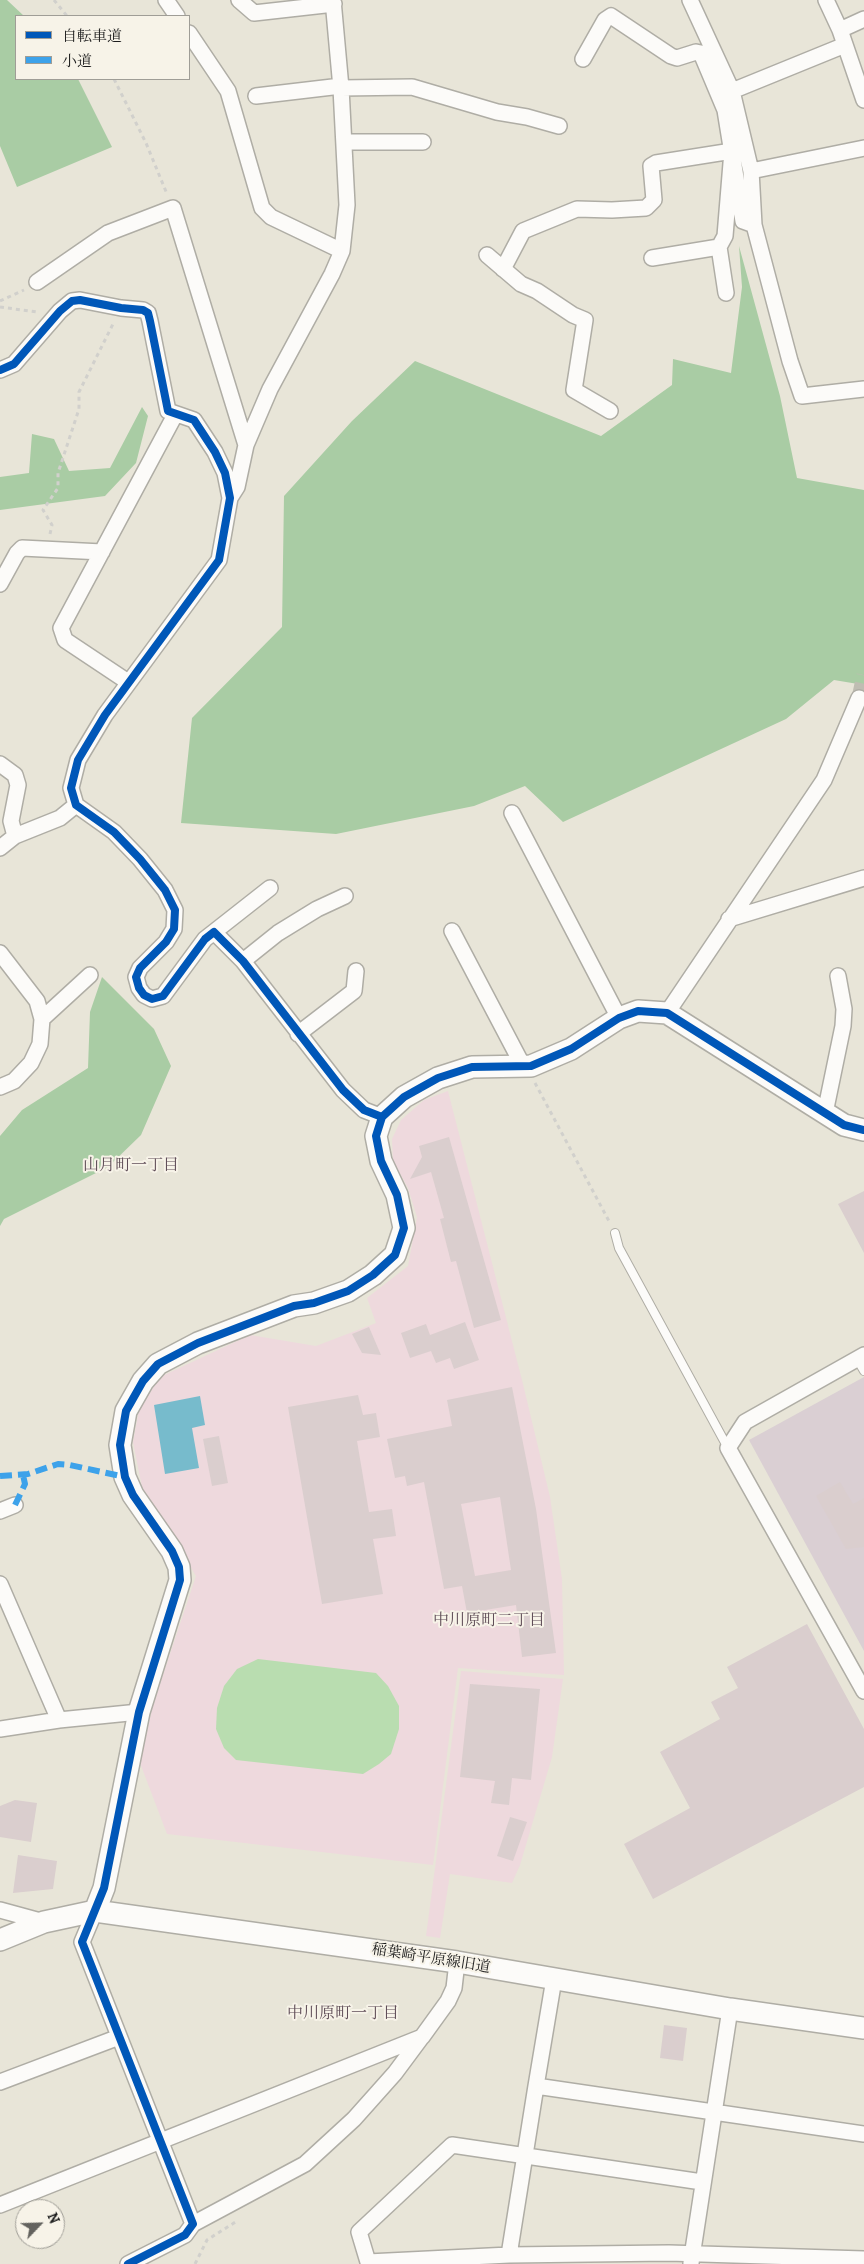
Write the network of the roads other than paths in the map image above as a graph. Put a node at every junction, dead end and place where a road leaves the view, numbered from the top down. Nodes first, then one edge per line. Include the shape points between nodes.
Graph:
1 (166, 0) edge
2 (238, 0) edge
3 (826, 0) edge
4 (693, 1) edge
5 (334, 2) edge
6 (176, 15) edge
7 (864, 20) edge
8 (840, 30) junction
9 (190, 34) edge
10 (845, 45) junction
11 (583, 58) dead end
12 (341, 87) junction
13 (732, 91) junction
14 (256, 96) dead end
15 (864, 100) edge
16 (559, 126) dead end
17 (344, 142) junction
18 (423, 142) dead end
19 (864, 148) edge
20 (732, 151) junction
21 (751, 171) junction
22 (754, 225) junction
23 (719, 248) junction
24 (342, 251) junction
25 (487, 255) dead end
26 (652, 258) dead end
27 (503, 269) junction
28 (37, 282) road end
29 (726, 293) dead end
30 (0, 370) edge
31 (864, 390) edge
32 (610, 411) dead end
33 (175, 415) junction
34 (246, 445) junction
35 (230, 498) junction
36 (102, 552) junction
37 (0, 584) edge
38 (128, 682) junction
39 (859, 698) dead end
40 (0, 764) edge
41 (76, 805) junction
42 (512, 813) dead end
43 (14, 836) junction
44 (0, 848) edge
45 (864, 878) edge
46 (270, 888) dead end
47 (345, 896) dead end
48 (729, 919) junction
49 (452, 931) dead end
50 (214, 932) junction
51 (0, 953) edge
52 (243, 961) junction
53 (356, 971) dead end
54 (90, 974) dead end
55 (838, 976) dead end
56 (667, 1013) junction
57 (619, 1018) junction
58 (42, 1019) junction
59 (298, 1034) junction
60 (524, 1066) junction
61 (0, 1087) edge
62 (825, 1113) junction
63 (382, 1117) junction
64 (864, 1130) edge
65 (615, 1233) road end
66 (862, 1362) edge
67 (728, 1448) junction
68 (16, 1505) dead end
69 (0, 1511) edge
70 (0, 1584) edge
71 (864, 1691) edge
72 (139, 1712) junction
73 (59, 1720) junction
74 (0, 1729) edge
75 (0, 1910) edge
76 (95, 1911) junction
77 (44, 1922) junction
78 (0, 1940) edge
79 (457, 1962) junction
80 (554, 1980) junction
81 (730, 2008) junction
82 (864, 2028) edge
83 (119, 2036) junction
84 (422, 2037) junction
85 (0, 2082) edge
86 (536, 2086) junction
87 (713, 2112) junction
88 (864, 2134) edge
89 (160, 2142) junction
90 (524, 2156) junction
91 (702, 2182) junction
92 (0, 2205) edge
93 (193, 2224) junction
94 (509, 2255) junction
95 (692, 2259) edge
96 (864, 2259) edge
97 (128, 2264) edge

1 - 6 street
2 - 5 street via 254,13
3 - 8 street
4 - 13 street
5 - 12 street
7 - 8 street
8 - 10 street
9 - 24 street via 228,90 262,208 271,217
10 - 13 street
10 - 15 street
11 - 20 street via 605,20 611,16 671,56 677,58 701,53 725,110
12 - 14 street
12 - 16 street via 412,86 496,112
12 - 17 street
13 - 21 street
17 - 18 street
17 - 24 street via 347,205
19 - 21 street
20 - 22 street via 743,221
20 - 23 street via 726,236
20 - 27 street via 651,166 654,200 646,208 577,208 523,231
21 - 22 street
22 - 31 street via 802,396
23 - 26 street
23 - 29 street
24 - 34 street via 270,389
25 - 27 street
27 - 32 street via 520,284 585,320 574,390
28 - 34 street via 108,233 173,208
30 - 33 street via 14,364 72,301 143,310 148,313 168,411
33 - 35 street via 194,420 206,437 225,473
33 - 36 street
34 - 35 street via 237,487
35 - 38 street via 219,560
36 - 37 street via 22,548
36 - 38 street via 61,628 65,640
38 - 41 street via 78,760 71,788
39 - 48 street via 824,780
40 - 43 street via 15,775 18,785 11,821
41 - 43 street via 60,818
41 - 50 street via 114,832 140,859 165,890 175,910 174,929 136,977 144,994 152,999 163,996 205,939
42 - 57 street
43 - 44 street
45 - 48 street
46 - 50 street
47 - 52 street via 278,932
48 - 56 street
49 - 60 street
50 - 52 street
51 - 58 street via 32,993
52 - 59 street
53 - 59 street via 354,990
54 - 58 street
55 - 62 street via 844,1009 843,1026
56 - 57 street via 638,1011
56 - 62 street
57 - 60 street via 571,1048 531,1066
58 - 61 street via 40,1044 31,1063 14,1081
59 - 63 street via 343,1090 364,1110
60 - 63 street via 472,1067 438,1078 404,1097
62 - 64 street via 844,1126
63 - 72 street via 376,1136 381,1161 397,1195 404,1228 395,1255 348,1291 294,1306 198,1343 158,1364 143,1381 126,1411 120,1445 125,1477 133,1495 172,1551 180,1580
65 - 67 lane via 619,1248
66 - 67 street via 745,1422
67 - 71 street
68 - 69 street
70 - 73 street
72 - 73 street
72 - 76 street via 104,1888
73 - 74 street
75 - 77 street
76 - 77 street, 稲葉崎平原線旧道
76 - 79 street, 稲葉崎平原線旧道
76 - 83 street via 82,1942
77 - 78 street, 稲葉崎平原線旧道
79 - 80 street, 稲葉崎平原線旧道
79 - 84 street via 454,1988 448,2001
80 - 81 street, 稲葉崎平原線旧道
80 - 86 street
81 - 82 street, 稲葉崎平原線旧道
81 - 87 street
83 - 85 street
83 - 89 street
84 - 89 street
84 - 93 street via 354,2119 305,2164
86 - 87 street
86 - 90 street
87 - 88 street
87 - 91 street
89 - 92 street
89 - 93 street
90 - 91 street
90 - 94 street
90 - 94 street via 452,2145 360,2232 368,2262
91 - 95 street
93 - 97 street via 184,2234
94 - 95 street
95 - 96 street

